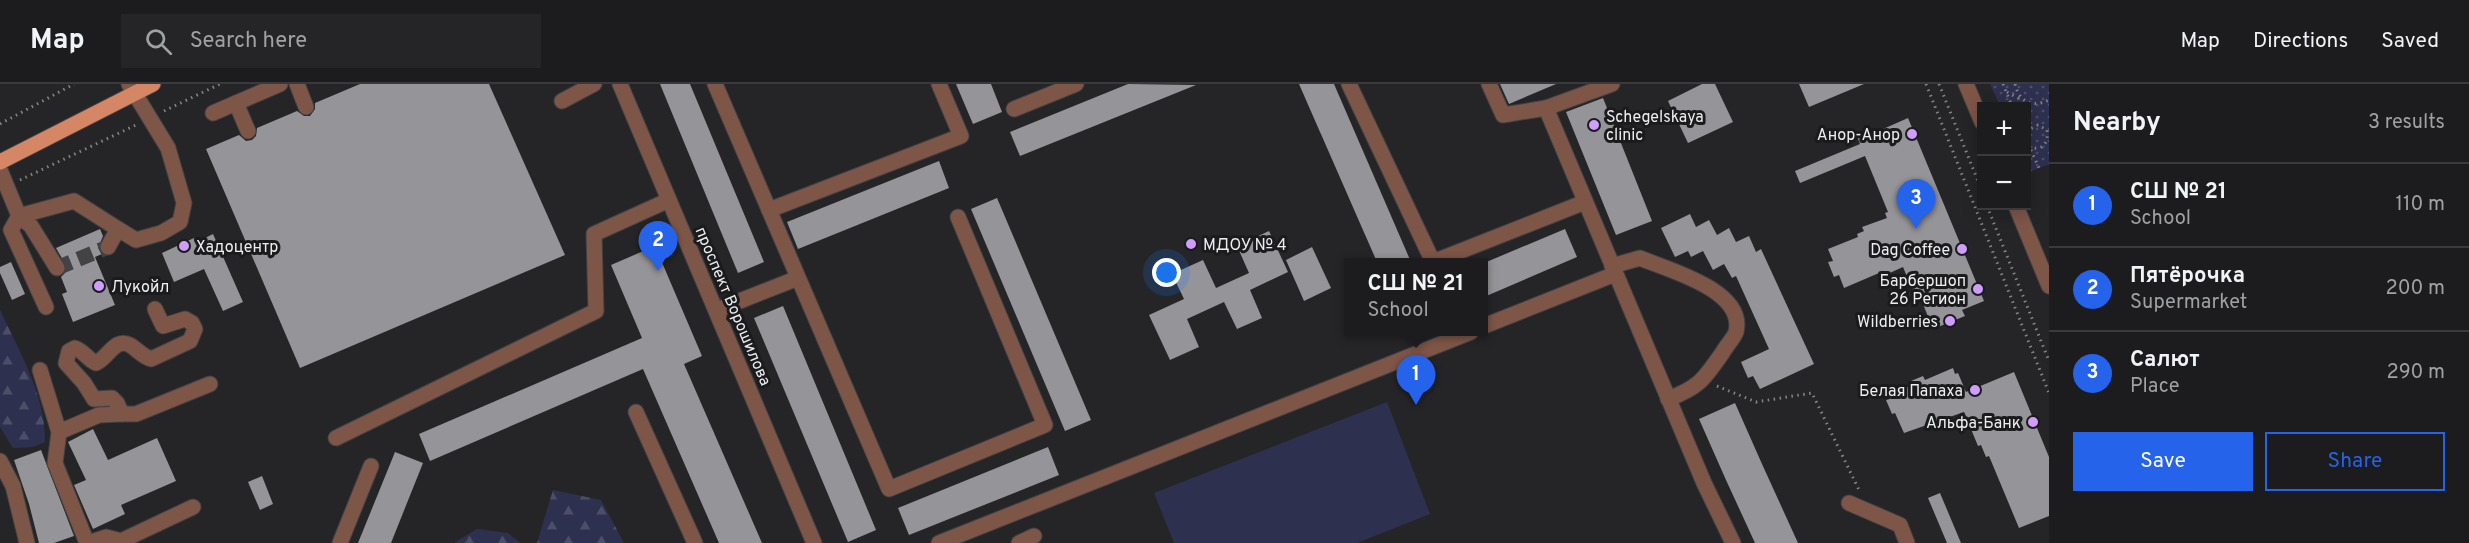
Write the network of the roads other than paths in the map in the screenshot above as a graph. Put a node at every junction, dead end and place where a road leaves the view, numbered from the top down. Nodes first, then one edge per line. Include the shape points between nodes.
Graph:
1 (153, 84) edge
2 (280, 84) edge
3 (297, 84) edge
4 (594, 84) edge
5 (620, 84) edge
6 (715, 84) edge
7 (939, 84) edge
8 (1076, 84) edge
9 (1349, 84) edge
10 (1489, 84) edge
11 (1612, 84) edge
12 (1966, 84) edge
13 (132, 89) edge
14 (561, 101) dead end
15 (236, 103) junction
16 (306, 107) dead end
17 (1546, 108) junction
18 (1014, 109) dead end
19 (1977, 110) edge
20 (213, 113) dead end
21 (248, 131) dead end
22 (0, 162) edge
23 (0, 170) edge
24 (669, 200) junction
25 (1585, 202) junction
26 (769, 210) junction
27 (2018, 210) edge
28 (19, 216) junction
29 (958, 217) dead end
30 (118, 229) junction
31 (2049, 244) edge
32 (108, 247) tunnel mouth
33 (2034, 251) junction
34 (1430, 258) edge
35 (1442, 258) edge
36 (57, 268) dead end
37 (1614, 270) junction
38 (798, 278) junction
39 (2049, 286) edge
40 (46, 307) dead end
41 (155, 309) dead end
42 (717, 310) junction
43 (1488, 325) edge
44 (1461, 336) edge
45 (40, 370) dead end
46 (210, 384) dead end
47 (1668, 399) junction
48 (636, 412) dead end
49 (122, 414) junction
50 (58, 432) junction
51 (336, 438) dead end
52 (0, 461) edge
53 (371, 466) dead end
54 (1849, 503) dead end
55 (193, 507) dead end
56 (1034, 536) dead end
57 (27, 543) edge
58 (88, 543) edge
59 (340, 543) edge
60 (695, 543) edge
61 (814, 543) edge
62 (939, 543) edge
63 (1019, 543) edge
64 (1733, 543) edge
65 (1907, 543) edge

1 - 13 main road
2 - 15 street
3 - 16 street
4 - 14 street
5 - 24 street, проспект Ворошилова
6 - 26 street
7 - 26 street via 961,136
8 - 18 street
9 - 34 street
10 - 17 street via 1503,116
11 - 17 street
12 - 19 street
13 - 22 main road
13 - 30 street via 168,148 184,204 180,222 161,233 136,240
15 - 20 street
15 - 21 street
17 - 25 street
23 - 28 street
24 - 42 street, проспект Ворошилова
24 - 51 street via 594,234 596,311
25 - 35 street
25 - 37 street
26 - 38 street
27 - 33 street
28 - 30 street via 74,201
28 - 36 street via 31,225
28 - 40 street via 11,230
29 - 38 street via 1045,425 889,489
30 - 32 street
31 - 33 street
33 - 39 street
37 - 43 street
37 - 47 street
37 - 47 street via 1640,258 1715,290 1726,299 1734,315 1736,332 1704,380 1691,391
38 - 42 street
41 - 49 street via 163,326 185,319 192,323 195,329 190,341 151,359 123,343 96,363 75,348 66,357 66,363 94,399 112,398
42 - 61 street, проспект Ворошилова
44 - 62 street
45 - 50 street
46 - 49 street via 136,414
47 - 64 street
48 - 60 street
49 - 50 street via 99,415
50 - 58 street via 55,463
52 - 57 street via 13,486
53 - 59 street
54 - 65 street via 1900,525
55 - 58 street via 121,541 106,537
56 - 63 street

